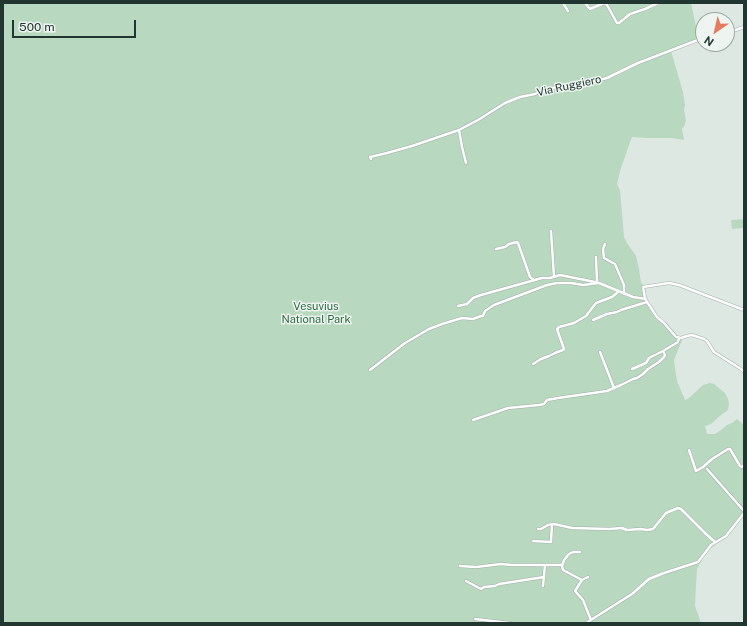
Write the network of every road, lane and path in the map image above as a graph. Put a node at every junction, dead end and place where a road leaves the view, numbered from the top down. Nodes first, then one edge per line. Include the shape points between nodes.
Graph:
1 (563, 3) edge
2 (585, 3) edge
3 (605, 3) edge
4 (658, 3) edge
5 (568, 11) dead end
6 (695, 41) edge
7 (459, 130) junction
8 (370, 159) dead end
9 (466, 164) dead end
10 (551, 231) dead end
11 (605, 244) dead end
12 (496, 249) dead end
13 (596, 258) dead end
14 (554, 277) junction
15 (535, 280) junction
16 (596, 282) junction
17 (619, 292) junction
18 (624, 294) junction
19 (646, 301) junction
20 (458, 306) dead end
21 (744, 310) edge
22 (593, 320) dead end
23 (679, 338) junction
24 (663, 351) junction
25 (600, 352) dead end
26 (533, 364) dead end
27 (632, 369) dead end
28 (370, 370) dead end
29 (744, 372) edge
30 (614, 388) junction
31 (473, 420) dead end
32 (689, 450) dead end
33 (744, 464) edge
34 (707, 469) dead end
35 (744, 512) edge
36 (552, 524) junction
37 (538, 529) dead end
38 (533, 541) dead end
39 (716, 542) junction
40 (580, 552) dead end
41 (545, 565) junction
42 (562, 565) junction
43 (460, 566) dead end
44 (588, 576) dead end
45 (544, 577) junction
46 (582, 580) junction
47 (466, 581) dead end
48 (544, 586) dead end
49 (475, 619) dead end
50 (591, 620) junction
51 (510, 623) edge
52 (586, 623) edge

1 - 5 street
2 - 3 street via 590,9
3 - 4 street via 619,23 630,14
6 - 7 street, Via Ruggiero via 607,78 574,88 547,88 504,103
7 - 8 street, Via Ruggiero
7 - 9 street
10 - 14 street
11 - 18 street via 604,257 615,264 624,285
12 - 15 street via 517,242 530,277
13 - 16 street
14 - 15 street
14 - 16 street via 560,275
15 - 20 street via 473,298 467,304
16 - 17 street
16 - 28 street via 583,285 547,285 494,305 485,310 482,316 473,319 462,318 429,329 405,343
17 - 18 street
17 - 26 street via 596,303 586,316 559,327 564,350
18 - 19 street
19 - 21 street via 643,287 669,283
19 - 22 street
19 - 23 street via 657,317
23 - 24 street via 678,342
23 - 29 street via 690,335 704,339 714,352
24 - 27 street
24 - 30 street via 665,356 659,362 637,378
25 - 30 street
30 - 31 street via 547,400 539,405 508,408
32 - 33 street via 696,471 728,449 740,466
34 - 35 street
35 - 39 street via 726,536
36 - 37 street
36 - 38 street via 551,542
36 - 39 street via 572,528 647,530 653,529 666,513 678,508
39 - 50 street via 707,549 698,562 650,579 632,594
40 - 42 street via 569,554 564,558
41 - 42 street
41 - 43 street
41 - 45 street
42 - 46 street via 563,570
44 - 46 street
45 - 47 street via 481,589
45 - 48 street
46 - 50 street via 575,591 583,600
49 - 51 street
50 - 52 street

